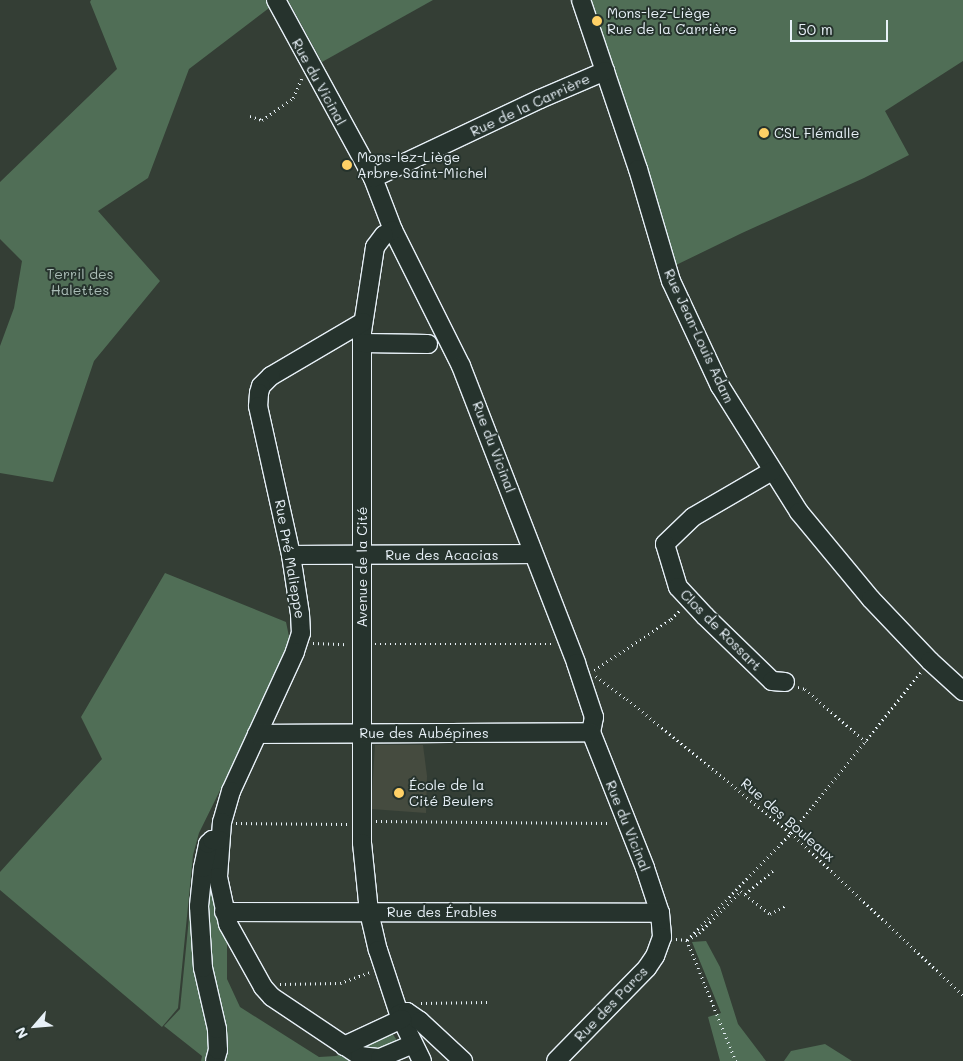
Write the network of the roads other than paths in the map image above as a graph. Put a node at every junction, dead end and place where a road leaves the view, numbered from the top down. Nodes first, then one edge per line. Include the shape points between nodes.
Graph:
1 (276, 0) edge
2 (581, 0) edge
3 (605, 71) junction
4 (373, 178) junction
5 (393, 230) junction
6 (363, 322) junction
7 (362, 343) junction
8 (428, 344) dead end
9 (772, 471) junction
10 (533, 554) junction
11 (291, 555) junction
12 (362, 556) junction
13 (785, 682) road end
14 (963, 691) edge
15 (591, 732) junction
16 (362, 733) junction
17 (257, 734) junction
18 (220, 840) junction
19 (224, 912) junction
20 (369, 912) junction
21 (660, 913) junction
22 (403, 1015) junction
23 (413, 1044) junction
24 (344, 1046) junction
25 (215, 1061) edge
26 (422, 1061) edge
27 (463, 1061) edge
28 (556, 1061) edge

1 - 4 street, Rue du Vicinal
2 - 3 street, Rue Jean-Louis Adam
3 - 4 street, Rue de la Carrière
3 - 9 street, Rue Jean-Louis Adam via 671,281 720,386
4 - 5 street, Rue du Vicinal
5 - 6 street, Avenue de la Cité via 384,235 375,247
5 - 10 street, Rue du Vicinal via 461,366
6 - 7 street, Avenue de la Cité
6 - 11 street, Rue Pré Malieppe via 271,376 261,386 258,406
7 - 8 street
7 - 12 street, Avenue de la Cité
9 - 13 street, Clos de Rossart via 693,517 665,544 678,588 772,681
9 - 14 street, Rue Jean-Louis Adam via 799,512 871,599
10 - 12 street, Rue des Acacias
10 - 15 street, Rue du Vicinal via 594,717
11 - 12 street, Rue des Acacias
11 - 17 street, Rue Pré Malieppe via 301,624 299,642
12 - 16 street, Avenue de la Cité
15 - 16 street, Rue des Aubépines
15 - 21 street, Rue du Vicinal
16 - 17 street, Rue des Aubépines
16 - 20 street, Avenue de la Cité via 361,822
17 - 18 street, Rue Pré Malieppe via 231,791
18 - 19 street, Rue Pré Malieppe via 218,876
18 - 25 street via 212,840 208,844 199,906 204,968 217,1029
19 - 20 street, Rue des Érables
19 - 24 street, Rue Pré Malieppe via 233,935 272,997
20 - 21 street, Rue des Érables
20 - 22 street, Avenue de la Cité via 383,967
21 - 28 street, Rue des Parcs via 662,937 647,968
22 - 23 street, Avenue de la Cité
22 - 24 street
22 - 27 street via 420,1021
23 - 24 street, Rue Pré Malieppe via 388,1056 371,1058 360,1056
23 - 26 street, Avenue de la Cité

